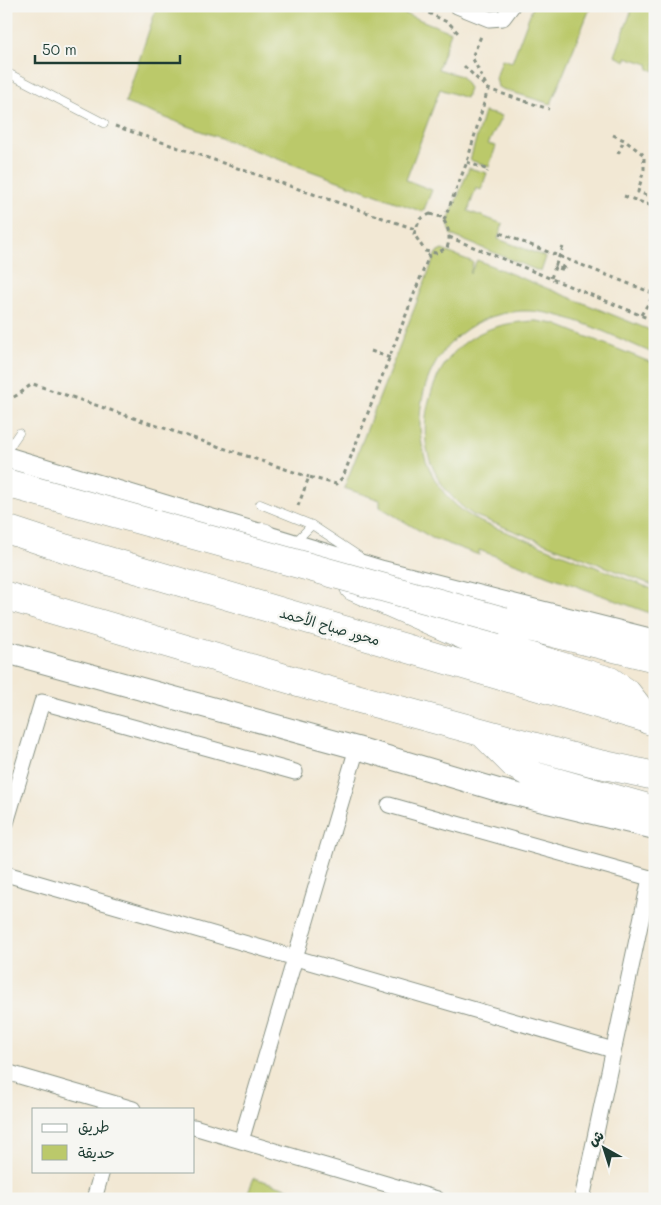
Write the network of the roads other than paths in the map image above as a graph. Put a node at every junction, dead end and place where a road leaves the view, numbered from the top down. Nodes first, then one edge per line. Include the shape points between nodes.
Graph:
1 (457, 6) edge
2 (501, 14) edge
3 (6, 72) edge
4 (104, 122) road end
5 (20, 433) dead end
6 (6, 452) edge
7 (6, 458) edge
8 (6, 484) edge
9 (260, 504) dead end
10 (312, 525) junction
11 (6, 528) edge
12 (263, 537) junction
13 (292, 546) junction
14 (382, 572) junction
15 (6, 596) edge
16 (655, 641) edge
17 (6, 652) edge
18 (655, 658) edge
19 (651, 720) edge
20 (482, 732) junction
21 (357, 748) junction
22 (295, 772) dead end
23 (655, 776) edge
24 (389, 805) dead end
25 (655, 810) edge
26 (6, 823) edge
27 (655, 828) edge
28 (6, 874) edge
29 (295, 959) junction
30 (613, 1050) junction
31 (6, 1072) edge
32 (125, 1108) edge
33 (195, 1127) edge
34 (241, 1141) junction
35 (102, 1172) edge
36 (396, 1193) edge
37 (94, 1199) edge
38 (438, 1199) edge
39 (582, 1199) edge

1 - 2 street
3 - 4 lane
5 - 6 lane
7 - 12 street
8 - 18 highway, bridge via 495,618
9 - 10 lane
10 - 13 lane
10 - 14 lane
11 - 19 highway, محور صباح الأحمد via 73,551
12 - 13 street
12 - 19 highway via 285,554 441,627 610,681 627,693
13 - 14 street
14 - 16 street
15 - 20 highway
17 - 21 street
20 - 23 highway
20 - 25 highway via 515,765 535,776
21 - 27 street via 498,790
21 - 29 street
22 - 26 street via 42,702
24 - 30 street via 650,878
28 - 29 street
29 - 30 street
29 - 34 street
30 - 39 street
31 - 32 street
33 - 34 street
34 - 36 street
35 - 37 street
36 - 38 street

